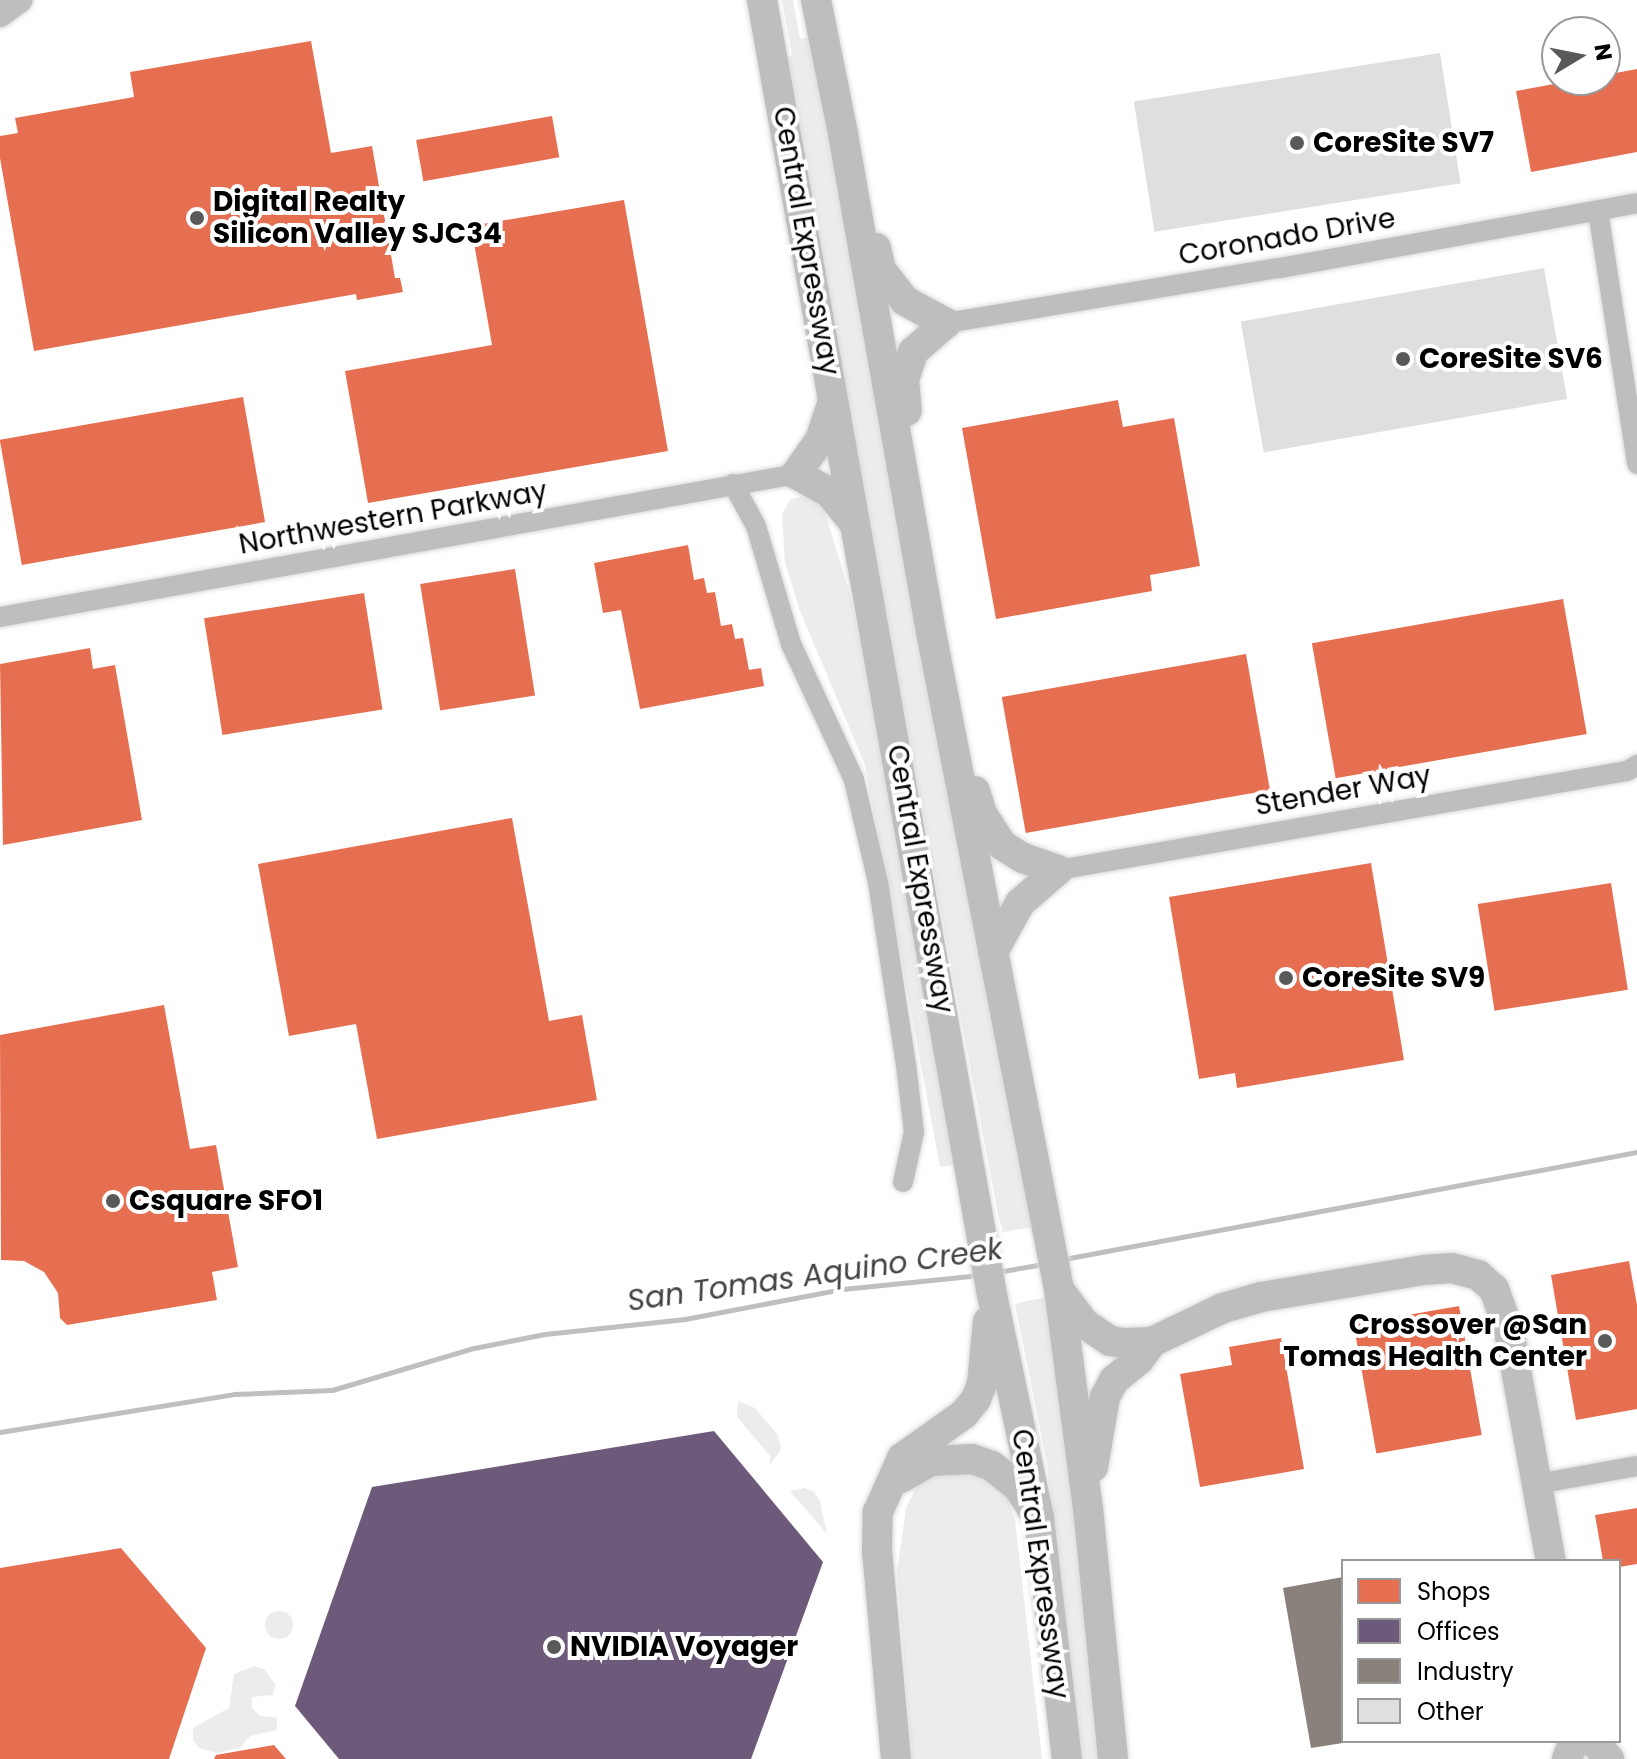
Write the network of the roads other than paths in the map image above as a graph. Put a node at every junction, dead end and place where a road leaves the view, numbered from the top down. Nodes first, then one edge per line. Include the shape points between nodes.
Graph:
1 (19, 0) edge
2 (762, 0) edge
3 (816, 0) edge
4 (0, 14) edge
5 (843, 134) junction
6 (1637, 203) edge
7 (1598, 211) junction
8 (946, 323) junction
9 (834, 399) junction
10 (1637, 464) edge
11 (796, 474) junction
12 (733, 484) junction
13 (857, 527) junction
14 (0, 617) edge
15 (931, 632) junction
16 (1637, 765) edge
17 (1058, 870) junction
18 (993, 952) junction
19 (903, 1182) dead end
20 (1059, 1289) junction
21 (991, 1290) junction
22 (1152, 1342) junction
23 (1637, 1466) edge
24 (1537, 1484) junction
25 (889, 1485) junction
26 (1088, 1508) junction
27 (1039, 1518) junction
28 (1551, 1559) edge
29 (1595, 1743) edge
30 (892, 1754) edge
31 (1067, 1759) edge
32 (1113, 1759) edge
33 (1609, 1759) edge

1 - 4 main road
2 - 9 highway, Central Expressway
3 - 5 highway, Central Expressway
5 - 8 highway via 881,270 905,301
5 - 15 highway, Central Expressway
6 - 7 street, Coronado Drive
7 - 8 street, Coronado Drive
7 - 10 street
8 - 15 highway via 913,352 904,379
9 - 11 highway via 820,440
9 - 13 highway, Central Expressway
11 - 12 street, Northwestern Parkway
11 - 13 highway via 829,492
12 - 14 street, Northwestern Parkway
12 - 19 street via 756,526 791,644 858,796 878,882 914,1132
13 - 21 highway, Central Expressway
15 - 17 highway via 982,814 1002,845
15 - 18 highway, Central Expressway
16 - 17 street, Stender Way via 1627,771
17 - 18 highway via 1020,903
18 - 20 highway, Central Expressway
20 - 22 highway via 1085,1324 1110,1341
20 - 26 highway, Central Expressway
21 - 25 highway via 976,1399 964,1414 902,1458
21 - 27 highway, Central Expressway
22 - 24 highway via 1223,1308 1261,1297 1424,1270 1452,1268 1478,1275 1502,1305
22 - 26 highway via 1114,1380 1105,1397
23 - 24 street
24 - 28 highway
25 - 27 highway via 931,1461 972,1459 992,1466 1018,1487
25 - 30 highway via 878,1512 877,1551
26 - 32 highway, Central Expressway
27 - 31 highway, Central Expressway
29 - 33 highway

